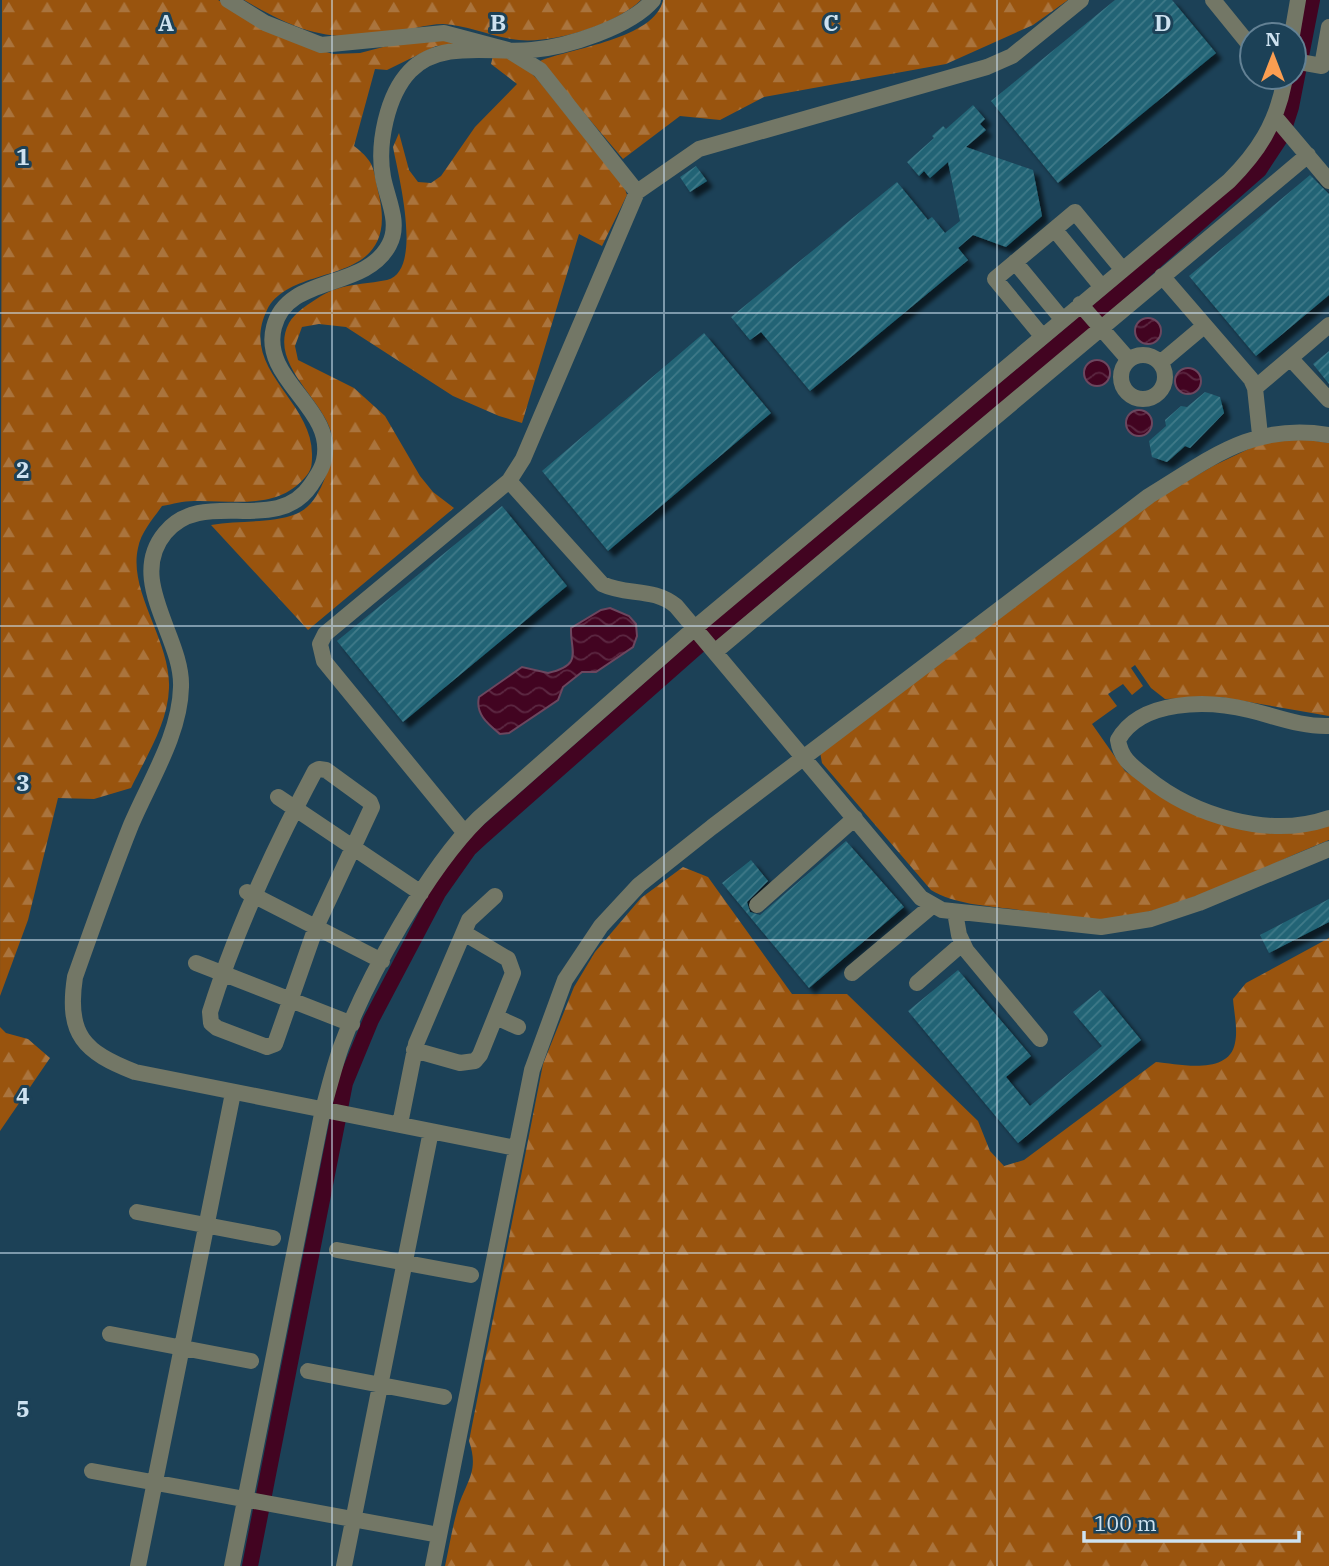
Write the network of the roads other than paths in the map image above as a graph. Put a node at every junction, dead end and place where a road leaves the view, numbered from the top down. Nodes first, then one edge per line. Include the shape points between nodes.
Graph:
1 (228, 0) edge
2 (653, 0) edge
3 (1081, 0) edge
4 (1213, 0) edge
5 (1298, 0) edge
6 (1294, 21) edge
7 (1329, 26) edge
8 (1238, 31) edge
9 (508, 50) junction
10 (1308, 64) edge
11 (1280, 91) edge
12 (1275, 117) junction
13 (1308, 155) junction
14 (1329, 181) edge
15 (637, 192) junction
16 (1055, 230) junction
17 (1015, 262) junction
18 (1122, 269) junction
19 (1162, 276) junction
20 (1101, 286) junction
21 (1089, 316) junction
22 (1062, 319) junction
23 (1329, 325) edge
24 (1204, 326) junction
25 (1042, 336) junction
26 (1291, 359) junction
27 (1129, 360) junction
28 (1160, 363) junction
29 (1255, 388) junction
30 (1329, 400) edge
31 (1260, 435) junction
32 (1329, 435) edge
33 (509, 481) junction
34 (706, 639) junction
35 (1329, 726) edge
36 (802, 756) junction
37 (278, 797) dead end
38 (295, 808) junction
39 (855, 818) junction
40 (1329, 818) edge
41 (464, 832) junction
42 (354, 849) junction
43 (1329, 849) edge
44 (251, 893) junction
45 (421, 893) junction
46 (495, 896) dead end
47 (757, 905) dead end
48 (933, 905) junction
49 (955, 912) junction
50 (316, 927) junction
51 (464, 933) junction
52 (963, 943) junction
53 (382, 961) junction
54 (196, 963) dead end
55 (852, 973) dead end
56 (224, 974) junction
57 (917, 983) dead end
58 (290, 1000) junction
59 (496, 1017) junction
60 (352, 1024) junction
61 (517, 1027) dead end
62 (1040, 1039) dead end
63 (414, 1050) junction
64 (233, 1093) junction
65 (327, 1109) junction
66 (400, 1124) junction
67 (431, 1131) junction
68 (516, 1148) junction
69 (137, 1212) dead end
70 (206, 1225) junction
71 (273, 1238) dead end
72 (337, 1250) dead end
73 (404, 1263) junction
74 (471, 1275) dead end
75 (110, 1334) dead end
76 (181, 1348) junction
77 (251, 1361) dead end
78 (308, 1371) dead end
79 (380, 1385) junction
80 (444, 1397) dead end
81 (92, 1471) dead end
82 (154, 1483) junction
83 (249, 1501) junction
84 (353, 1520) junction
85 (439, 1535) junction
86 (138, 1566) edge
87 (232, 1566) edge
88 (344, 1566) edge
89 (433, 1566) edge

1 - 9 street via 265,23 321,45 444,33
2 - 9 street via 629,18 591,35 532,50
3 - 15 street via 1012,56 987,67 699,149
4 - 8 street
5 - 6 street
7 - 10 street via 1322,66
9 - 15 street via 540,70
9 - 64 street via 445,52 414,67 404,78 391,103 382,144 383,176 394,223 391,243 372,265 295,298 274,326 276,357 318,421 325,441 322,466 305,494 272,511 217,510 181,519 164,533 153,556 154,593 181,675 178,708 75,977 74,1020 78,1034 96,1055 135,1072
11 - 12 street
12 - 13 street
12 - 18 street via 1250,160 1229,181
13 - 14 street
13 - 19 street
15 - 33 street via 523,459
16 - 17 street
16 - 18 street via 1076,212
16 - 20 street
17 - 22 street
17 - 25 street via 995,279
18 - 20 street
19 - 21 street
19 - 24 street
20 - 21 street
21 - 22 street
21 - 27 street
21 - 34 street
22 - 25 street
23 - 26 street
24 - 28 street
24 - 29 street
25 - 34 street
26 - 29 street
26 - 30 street
27 - 28 street via 1141,355
27 - 28 street via 1122,372 1122,385 1131,396 1144,399 1161,389 1165,376
29 - 31 street
31 - 32 street via 1302,430
31 - 36 street via 1218,454 1149,496
33 - 34 street via 602,583 665,597
33 - 41 street via 326,634 320,644 324,661
34 - 36 street
34 - 41 street
35 - 40 street via 1245,709 1183,706 1146,714 1118,740 1124,759 1151,781 1188,805 1217,816 1294,826
36 - 39 street
36 - 68 street via 639,885 601,926 565,980 546,1029 532,1070
37 - 38 street
38 - 42 street
38 - 42 street via 314,771 326,770 370,802 370,815
38 - 44 street
39 - 47 street
39 - 48 street via 921,898
41 - 45 street
42 - 45 street
42 - 50 street
43 - 49 street via 1151,919 1101,927
44 - 50 street
44 - 56 street
45 - 53 street
46 - 51 street via 475,912
48 - 49 street
48 - 55 street
49 - 52 street
50 - 53 street
50 - 58 street
51 - 59 street via 508,958 512,965 512,978
51 - 63 street
52 - 57 street
52 - 62 street
53 - 60 street
54 - 56 street
56 - 58 street
56 - 58 street via 210,1012 217,1028 272,1047
58 - 60 street
59 - 61 street
59 - 63 street via 475,1061 460,1063
60 - 65 street
63 - 66 street
64 - 65 street
64 - 70 street
65 - 66 street
65 - 83 street
66 - 67 street
67 - 68 street
67 - 73 street
68 - 85 street
69 - 70 street
70 - 71 street
70 - 76 street
72 - 73 street
73 - 74 street
73 - 79 street
75 - 76 street
76 - 77 street
76 - 82 street
78 - 79 street
79 - 80 street
79 - 84 street
81 - 82 street
82 - 83 street
82 - 86 street
83 - 84 street
83 - 87 street
84 - 85 street
84 - 88 street
85 - 89 street

